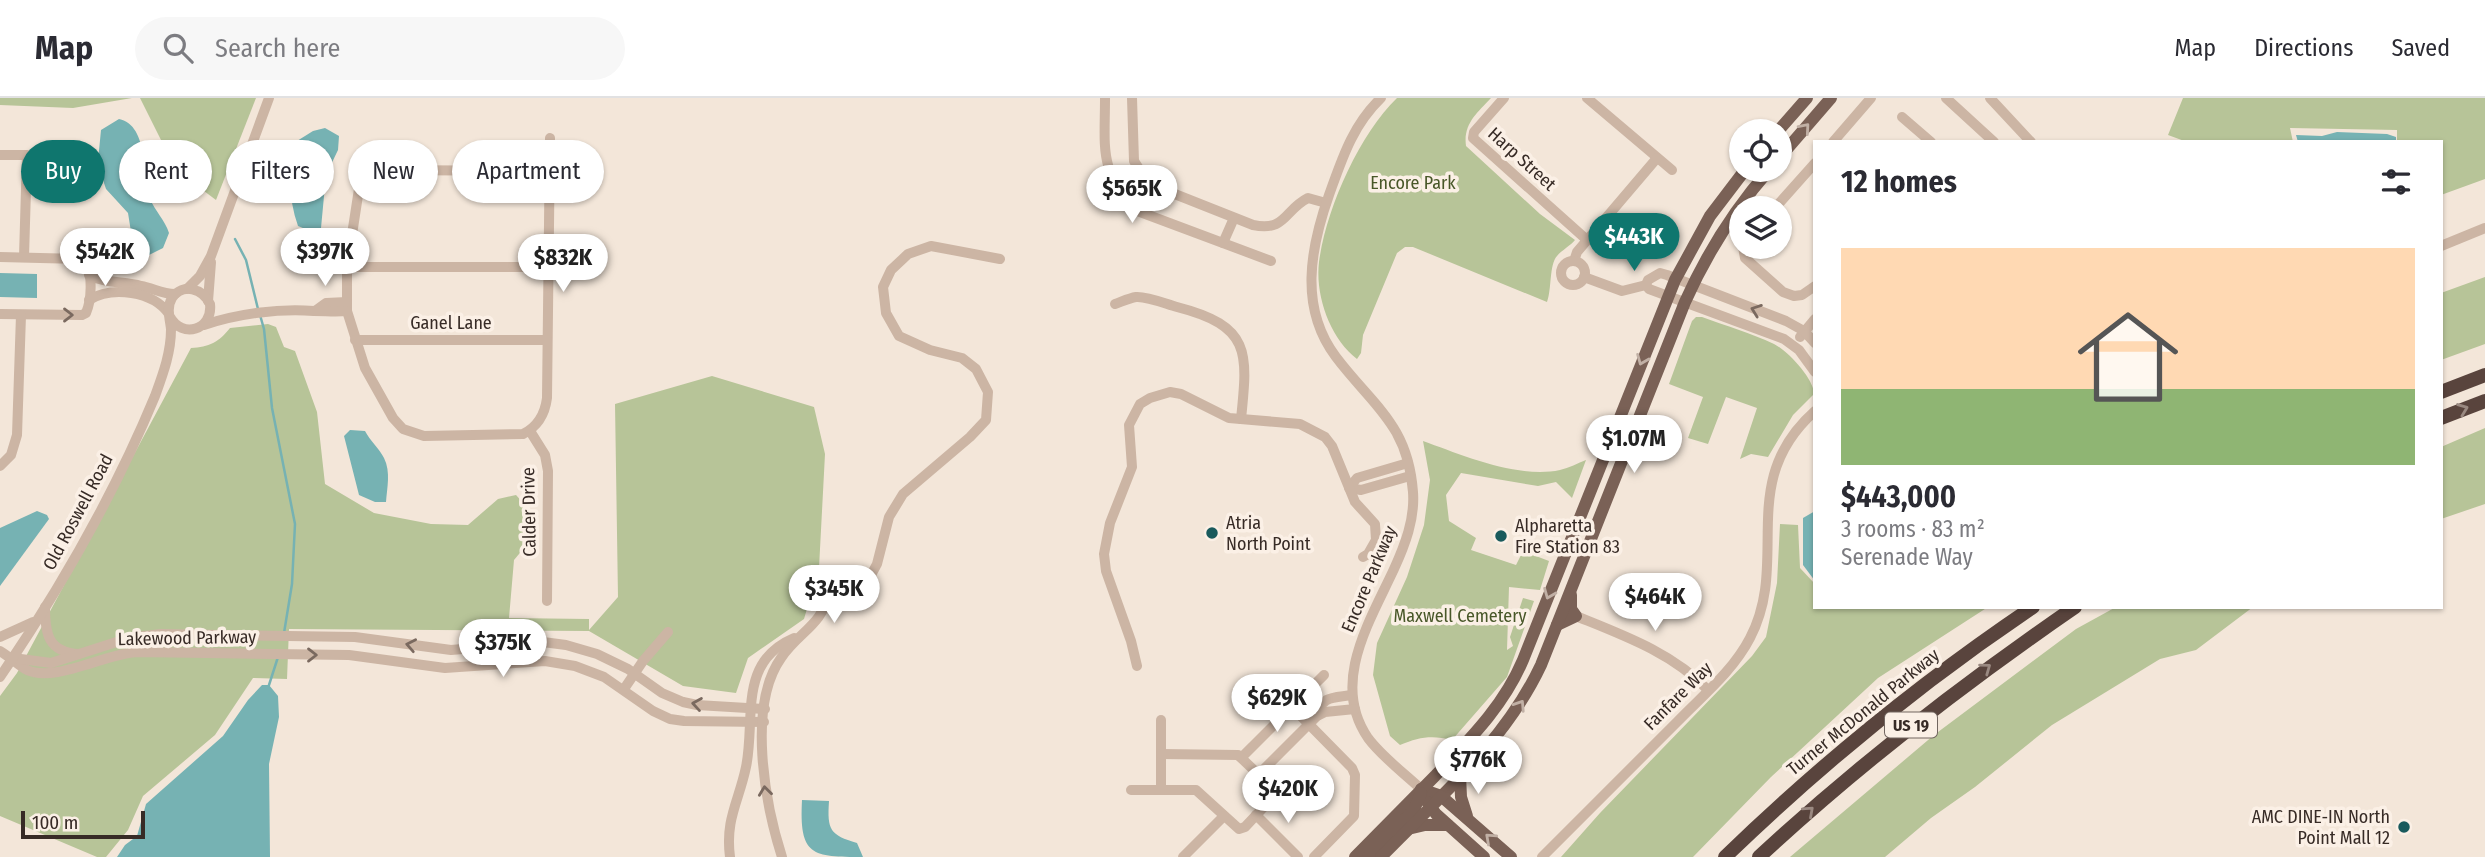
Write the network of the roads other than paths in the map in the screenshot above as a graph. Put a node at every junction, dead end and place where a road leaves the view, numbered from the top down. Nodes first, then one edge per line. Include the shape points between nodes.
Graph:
1 (269, 98) edge
2 (1105, 98) edge
3 (1132, 98) edge
4 (1381, 98) edge
5 (1504, 98) edge
6 (1587, 98) edge
7 (1807, 98) edge
8 (1831, 98) edge
9 (1871, 98) edge
10 (1946, 98) edge
11 (1990, 98) edge
12 (1902, 117) dead end
13 (1789, 119) edge
14 (1835, 140) edge
15 (1929, 140) edge
16 (1992, 140) edge
17 (2029, 140) edge
18 (1792, 143) edge
19 (0, 155) edge
20 (1657, 158) junction
21 (1813, 165) edge
22 (452, 170) edge
23 (1672, 170) dead end
24 (1736, 182) edge
25 (1758, 182) edge
26 (1786, 196) edge
27 (549, 203) edge
28 (1326, 203) junction
29 (1234, 218) junction
30 (2485, 229) edge
31 (1587, 240) junction
32 (1223, 243) junction
33 (2443, 245) edge
34 (211, 256) junction
35 (0, 257) edge
36 (24, 257) junction
37 (1000, 259) dead end
38 (1746, 259) edge
39 (1271, 261) dead end
40 (1574, 261) junction
41 (347, 267) junction
42 (548, 267) junction
43 (1584, 274) junction
44 (89, 275) junction
45 (1675, 280) junction
46 (1646, 285) junction
47 (1692, 286) junction
48 (1813, 287) edge
49 (187, 289) junction
50 (175, 294) junction
51 (1668, 296) junction
52 (89, 300) junction
53 (209, 302) junction
54 (1685, 302) junction
55 (1115, 304) dead end
56 (347, 307) junction
57 (0, 314) edge
58 (21, 315) junction
59 (169, 315) junction
60 (238, 316) junction
61 (1813, 321) edge
62 (204, 325) junction
63 (192, 330) junction
64 (1804, 331) junction
65 (355, 340) junction
66 (547, 340) junction
67 (1813, 341) edge
68 (1794, 345) junction
69 (169, 355) junction
70 (1813, 369) edge
71 (2485, 375) edge
72 (2443, 391) edge
73 (2485, 401) edge
74 (1813, 413) edge
75 (2443, 417) edge
76 (1241, 419) junction
77 (530, 431) junction
78 (1408, 463) junction
79 (0, 466) edge
80 (1381, 471) junction
81 (1410, 475) junction
82 (1385, 482) junction
83 (1349, 488) junction
84 (1363, 557) dead end
85 (1572, 585) junction
86 (547, 601) dead end
87 (45, 607) junction
88 (2030, 609) edge
89 (2072, 609) edge
90 (1576, 616) junction
91 (38, 618) junction
92 (1556, 625) junction
93 (668, 632) dead end
94 (800, 636) junction
95 (0, 637) edge
96 (0, 652) edge
97 (82, 654) junction
98 (13, 658) junction
99 (1137, 666) dead end
100 (634, 673) junction
101 (1324, 676) dead end
102 (0, 677) edge
103 (624, 689) junction
104 (1708, 690) junction
105 (1352, 695) junction
106 (1292, 707) junction
107 (750, 708) junction
108 (765, 709) junction
109 (1355, 709) junction
110 (1161, 720) dead end
111 (1313, 720) junction
112 (764, 722) junction
113 (749, 723) junction
114 (1161, 754) junction
115 (1242, 757) junction
116 (1259, 774) junction
117 (1460, 775) junction
118 (1421, 789) junction
119 (1131, 790) dead end
120 (1161, 790) junction
121 (1441, 796) junction
122 (1429, 807) junction
123 (1224, 816) junction
124 (1256, 816) junction
125 (1469, 820) junction
126 (1448, 825) junction
127 (1408, 829) junction
128 (730, 857) edge
129 (782, 857) edge
130 (1183, 857) edge
131 (1298, 857) edge
132 (1314, 857) edge
133 (1355, 857) edge
134 (1368, 857) edge
135 (1381, 857) edge
136 (1484, 857) edge
137 (1510, 857) edge
138 (1542, 857) edge
139 (1725, 857) edge
140 (1759, 857) edge

1 - 34 street
2 - 32 street via 1105,157 1126,199 1140,212
3 - 29 street via 1134,161 1152,186
4 - 28 street, Encore Parkway via 1350,138
5 - 31 street, Harp Street via 1473,138
6 - 20 street
7 - 13 main road
18 -> 8 main road
9 - 14 street
10 - 16 street
11 - 17 street
12 - 15 street
19 - 36 street via 27,155
20 - 23 street
20 - 31 street
21 - 26 street
22 - 41 street via 364,172 358,181
24 - 45 main road via 1704,225
25 - 47 main road via 1710,248
27 - 42 street
28 - 29 street via 1308,198 1287,218 1266,228
28 - 78 street, Encore Parkway via 1310,272 1316,317 1335,356 1394,426
29 - 32 street
30 - 33 street
31 - 40 street
32 - 39 street
34 - 49 street
34 - 53 street
35 - 36 street
36 - 44 street via 80,259 87,264
37 - 94 street via 931,246 908,254 891,270 883,287 886,313 899,336 962,358 976,369 988,391 986,420 903,494 888,517 877,564 863,590 830,590 822,613
38 - 48 street via 1783,292 1802,295
40 - 43 street
40 - 43 street via 1562,269 1563,280 1573,285
41 - 42 street
41 - 56 street
42 - 66 street
43 - 46 street via 1622,291
44 - 50 street
44 - 52 street
45 - 46 street via 1660,273
45 - 47 street
45 - 51 main road
46 - 51 street
47 - 54 main road
64 -> 47 street
49 - 50 street
49 - 53 street via 202,292
50 - 59 street, Old Roswell Road
51 - 54 street
51 -> 118 main road via 1516,677 1487,720
58 -> 52 street via 78,316 86,313
52 - 59 street via 105,294 138,295 153,300
53 - 60 street via 219,311
53 - 62 street via 210,315
54 - 68 street
54 - 85 main road
55 - 76 street via 1137,296 1198,312 1226,326 1244,359
56 - 60 street, Old Roswell Road via 326,303 316,311
56 - 65 street
57 - 58 street
58 - 79 street via 18,435 11,455
59 - 63 street via 178,327
59 - 69 street, Old Roswell Road
60 - 62 street, Old Roswell Road
61 - 64 street
62 - 63 street, Old Roswell Road
63 - 69 street, Old Roswell Road
64 - 67 street
64 - 68 street
65 - 66 street, Ganel Lane
65 - 77 street via 370,380 393,418 410,433 515,435
66 - 77 street via 546,404
68 - 70 street
69 - 87 street, Old Roswell Road via 115,482
71 - 72 highway
75 -> 73 highway
74 - 104 street, Fanfare Way via 1793,435 1773,476 1764,595 1757,623 1740,655
76 - 83 street via 1300,424 1316,430 1332,446
76 - 99 street via 1220,415 1193,398 1170,392 1150,398 1132,414 1128,440 1132,467 1110,523 1104,554
77 - 86 street, Calder Drive via 545,455 548,471
78 - 80 street
78 - 81 street, Encore Parkway
80 - 82 street
80 - 83 street via 1357,478
81 - 82 street
81 - 105 street, Encore Parkway via 1413,494 1405,545 1359,648 1350,684
82 - 83 street via 1361,490
83 - 84 street via 1360,510 1375,524 1373,548
85 - 90 main road via 1571,609
85 - 92 main road
87 - 91 street, Old Roswell Road
87 - 97 street via 52,644
88 - 139 highway, Turner McDonald Parkway / US 19 via 1869,728
140 -> 89 highway, US 19 via 1891,741
90 - 92 main road
90 - 104 street via 1676,663
91 - 95 street
91 - 98 street, Old Roswell Road
117 -> 92 main road via 1493,742 1519,706
93 - 100 street
94 - 107 street via 775,650 763,664
94 - 108 street via 772,673
96 - 98 street
97 - 98 street, Lakewood Parkway via 46,664
100 -> 97 street, Lakewood Parkway via 597,653 543,642 451,650 355,637 161,634 129,638
98 - 102 street, Old Roswell Road
98 -> 103 street, Lakewood Parkway via 26,669 47,674 138,652 349,655 445,668 545,661 590,670
100 - 103 street
107 -> 100 street, Lakewood Parkway via 683,702
101 - 106 street
103 - 113 street, Lakewood Parkway via 670,719
104 - 138 street, Fanfare Way
105 - 109 street, Encore Parkway
105 - 111 street via 1327,699
106 - 111 street
106 - 115 street
107 - 108 street, Lakewood Parkway
107 - 113 street
108 - 112 street
109 - 111 street via 1325,712
109 - 118 street, Encore Parkway via 1369,739
110 - 114 street
111 - 116 street
111 - 132 street via 1355,775 1354,816
112 - 113 street, Lakewood Parkway
129 -> 112 street via 766,798
113 - 128 street via 746,767 730,827
114 - 115 street
114 - 120 street
115 - 116 street
116 - 124 street via 1276,794
117 - 121 main road
117 - 125 main road
118 - 121 main road
118 - 122 main road, Encore Parkway
118 - 133 main road
118 - 134 main road via 1414,810
119 - 120 street
120 - 123 street via 1196,790
121 - 122 main road
121 - 125 main road
122 - 126 main road, Encore Parkway
122 - 127 main road
123 - 124 street via 1242,829
123 - 130 street
124 - 131 street
137 -> 125 main road
126 - 127 main road
126 - 136 main road, Encore Parkway
127 - 135 main road

